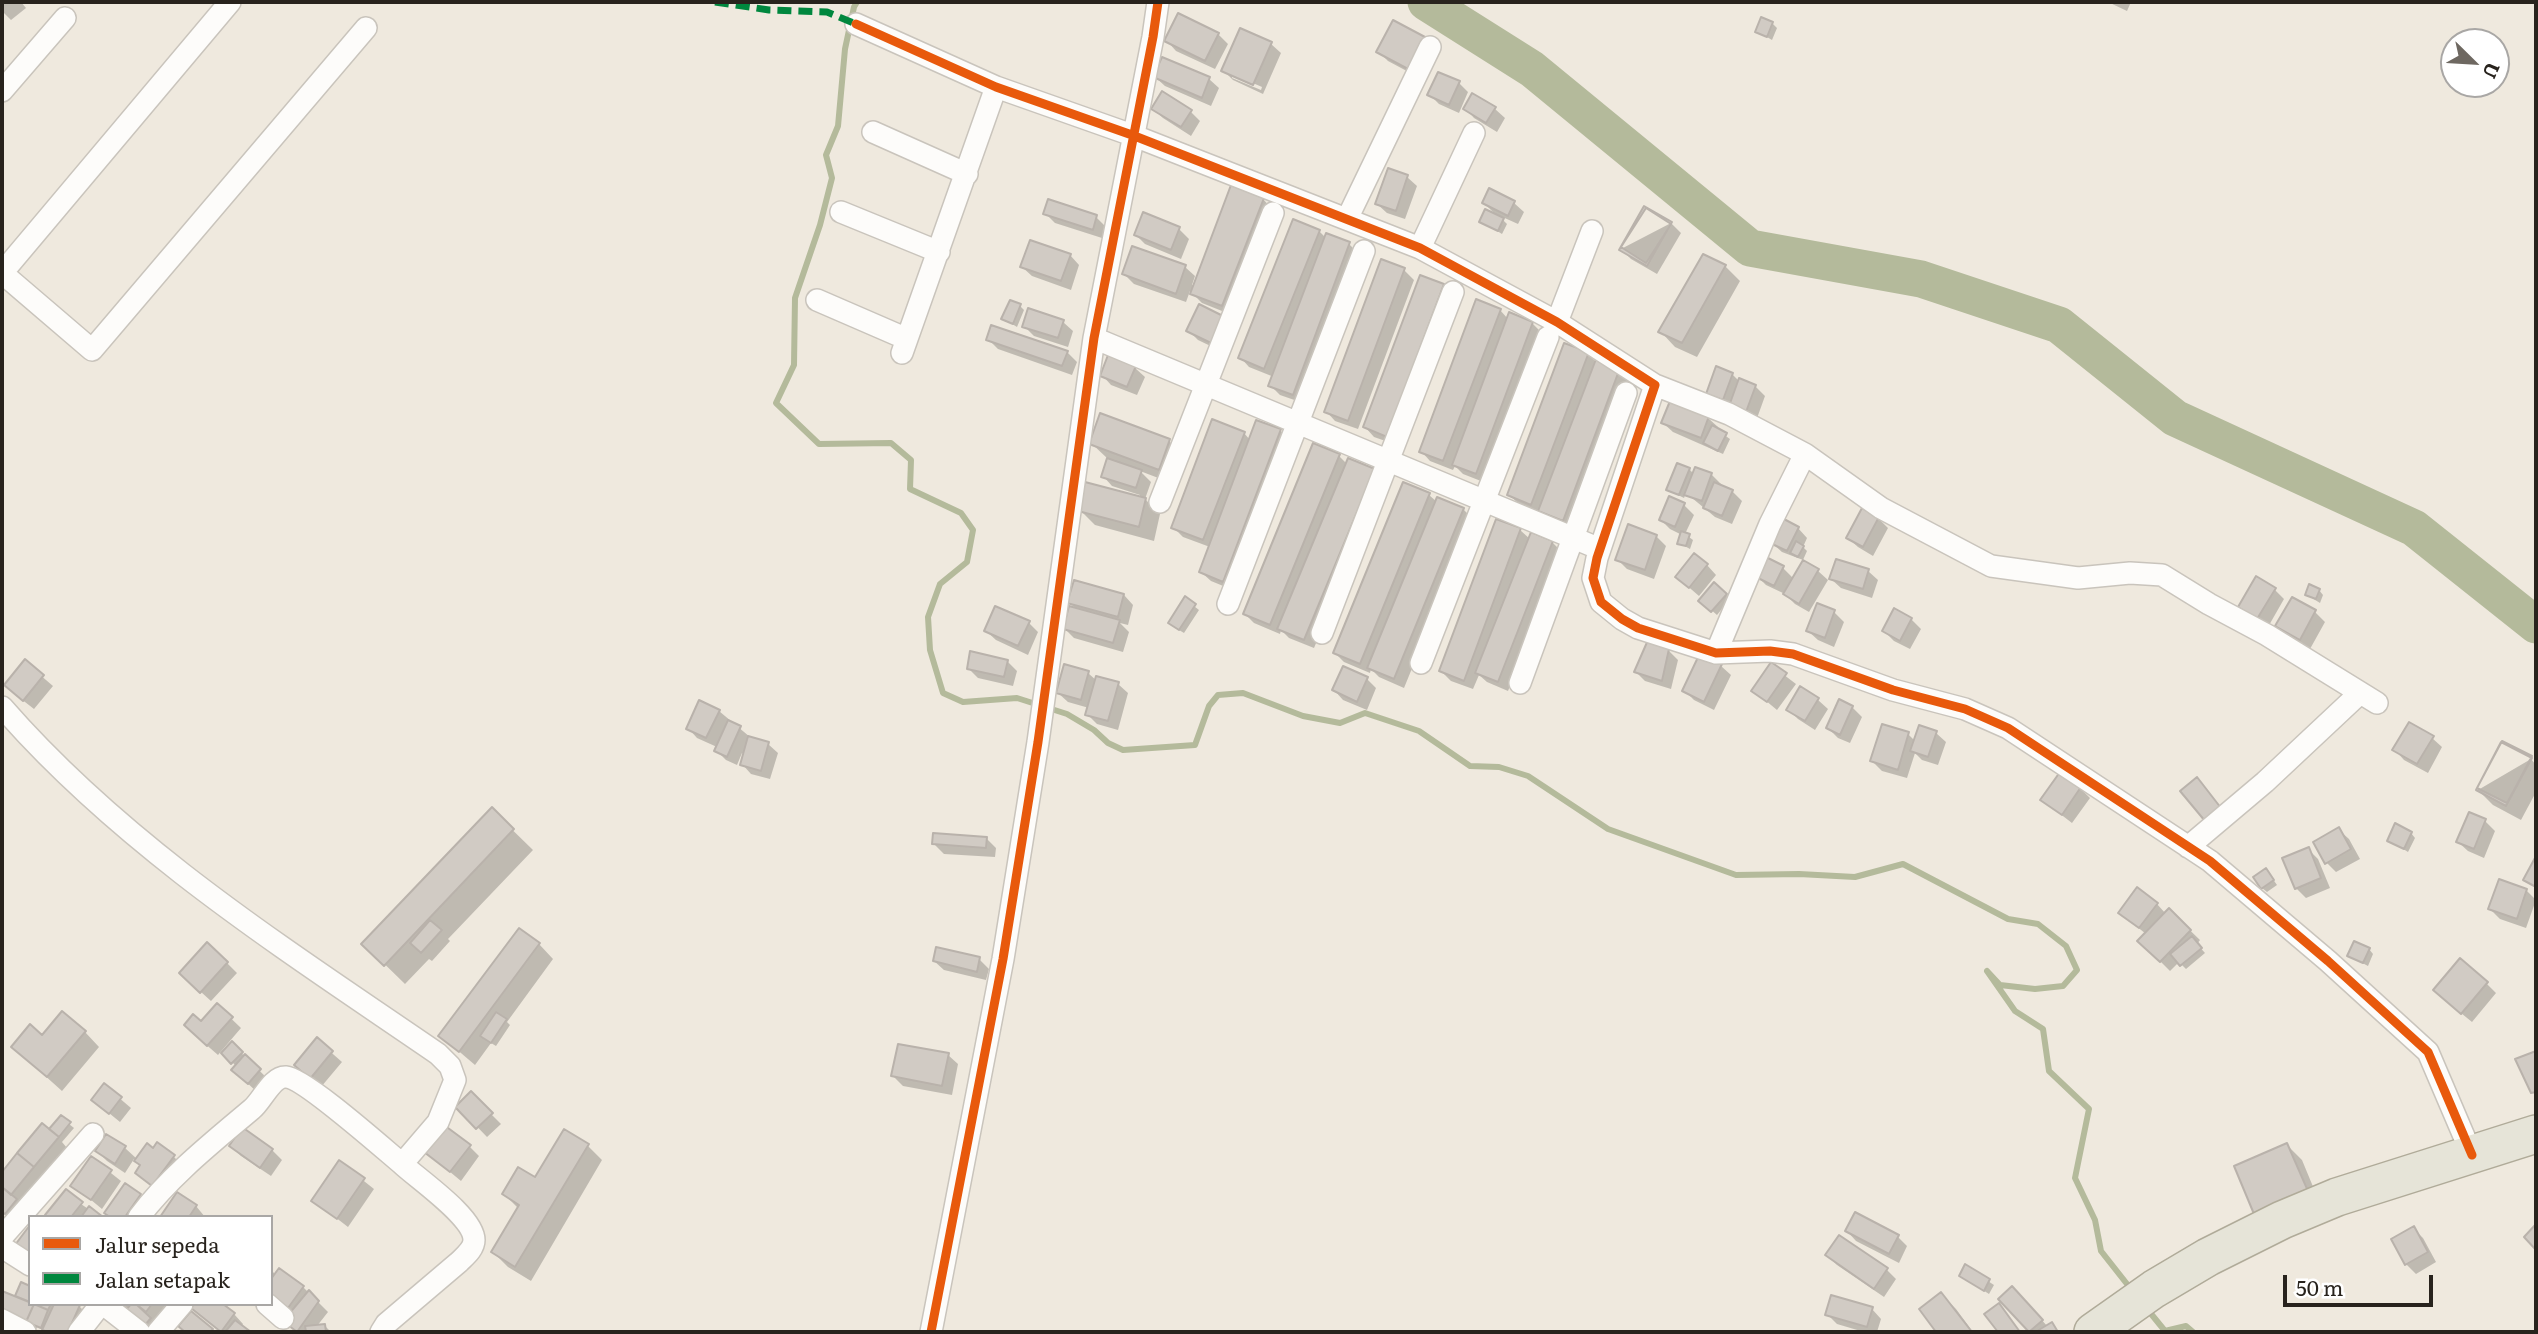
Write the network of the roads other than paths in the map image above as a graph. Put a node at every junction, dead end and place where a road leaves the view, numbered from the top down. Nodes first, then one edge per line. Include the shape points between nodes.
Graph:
1 (230, 2) edge
2 (1158, 2) edge
3 (65, 18) dead end
4 (856, 24) dead end
5 (366, 28) dead end
6 (1430, 47) dead end
7 (996, 87) junction
8 (2, 91) edge
9 (873, 132) dead end
10 (1474, 133) dead end
11 (1132, 135) junction
12 (967, 174) junction
13 (841, 212) dead end
14 (1273, 213) dead end
15 (1347, 219) junction
16 (1592, 231) dead end
17 (1420, 248) junction
18 (1363, 251) dead end
19 (939, 252) junction
20 (1453, 292) dead end
21 (817, 300) dead end
22 (1552, 330) junction
23 (1094, 338) junction
24 (1206, 385) junction
25 (1655, 386) junction
26 (1626, 393) dead end
27 (1298, 423) junction
28 (1805, 454) junction
29 (1388, 461) junction
30 (1484, 501) junction
31 (1160, 502) dead end
32 (1573, 538) junction
33 (1600, 549) junction
34 (1228, 604) dead end
35 (1322, 633) dead end
36 (1716, 653) junction
37 (1421, 663) dead end
38 (1520, 683) dead end
39 (2, 707) edge
40 (2188, 847) junction
41 (93, 1134) dead end
42 (2532, 1140) edge
43 (2472, 1155) junction
44 (401, 1164) junction
45 (140, 1215) edge
46 (2, 1237) edge
47 (2, 1247) edge
48 (28, 1264) edge
49 (100, 1306) edge
50 (105, 1306) edge
51 (180, 1306) edge
52 (2, 1320) edge
53 (25, 1332) edge
54 (79, 1332) edge
55 (139, 1332) edge
56 (158, 1332) edge
57 (381, 1332) edge
58 (931, 1332) edge
59 (2093, 1332) edge

1 - 5 street via 2,273 92,350
2 - 11 street
3 - 8 street
4 - 7 street
6 - 15 street
7 - 11 street
7 - 12 street
9 - 12 street
10 - 17 street
11 - 15 street
11 - 23 street
12 - 19 street
13 - 19 street
14 - 24 street
15 - 17 street
16 - 22 street
17 - 22 street
18 - 27 street
19 - 21 street via 904,346
20 - 29 street
22 - 25 street
22 - 30 street
23 - 24 street
23 - 58 street via 1003,959
24 - 27 street
24 - 31 street
25 - 28 street via 1729,414
25 - 33 street
26 - 32 street
27 - 29 street
27 - 34 street
28 - 36 street
28 - 40 street via 1881,508 1991,566 2078,578 2162,575 2369,698
29 - 30 street
29 - 35 street
30 - 32 street
30 - 37 street
32 - 33 street
32 - 38 street
33 - 36 street via 1593,578 1601,602 1611,611 1638,628
36 - 40 street via 1770,650 1793,654 1894,690 1965,709 2008,728
39 - 44 street via 149,849 450,1066 455,1080 438,1122
40 - 43 street via 2318,953 2428,1052
41 - 46 street
42 - 43 highway
43 - 59 highway via 2337,1197 2282,1220 2154,1289
44 - 45 street via 326,1101 283,1076
44 - 57 street via 463,1217 474,1240 470,1252
47 - 48 street
49 - 54 street
50 - 55 street
51 - 56 street
52 - 53 street

